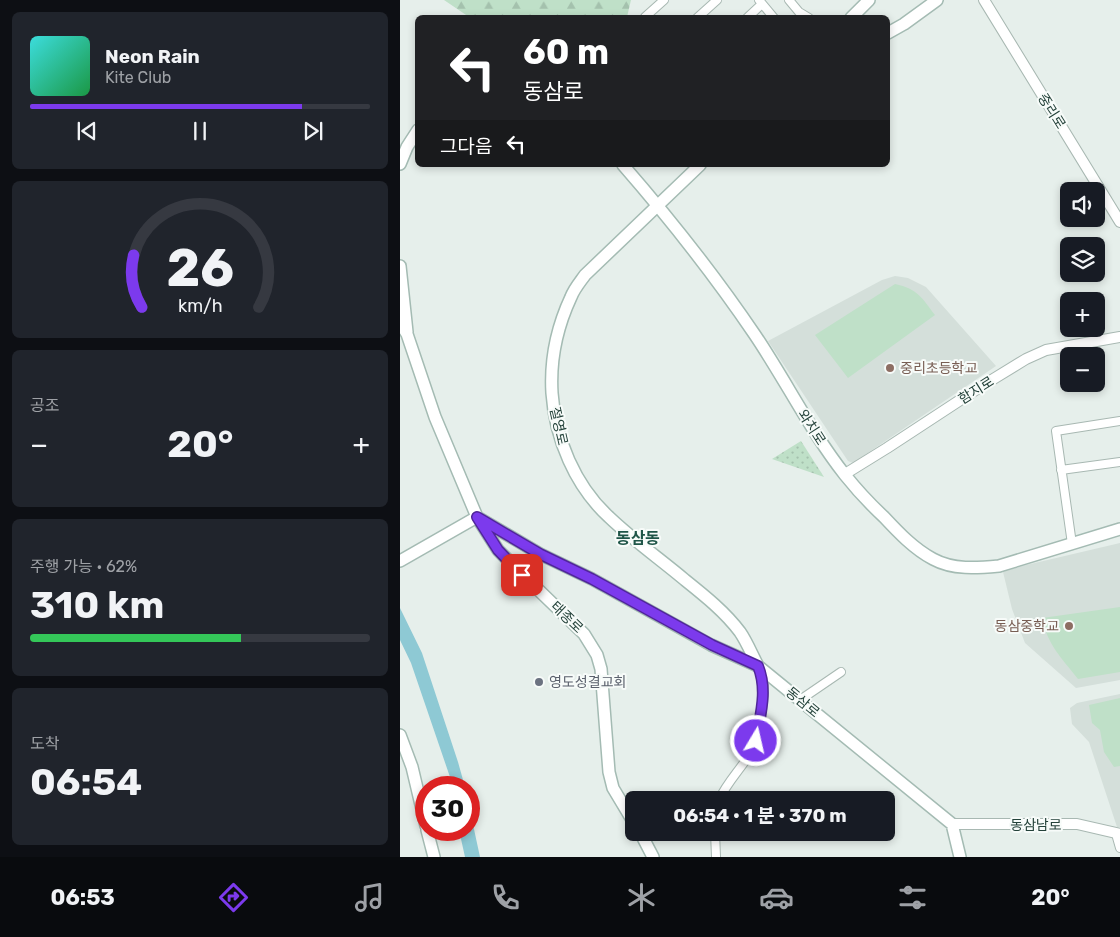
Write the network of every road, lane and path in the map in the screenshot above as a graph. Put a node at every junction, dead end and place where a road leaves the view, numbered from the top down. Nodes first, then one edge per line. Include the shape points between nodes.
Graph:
1 (664, 0) edge
2 (717, 0) edge
3 (789, 0) edge
4 (869, 0) edge
5 (937, 0) edge
6 (984, 0) edge
7 (761, 2) edge
8 (647, 15) edge
9 (700, 15) edge
10 (750, 15) edge
11 (772, 15) edge
12 (804, 15) edge
13 (854, 15) edge
14 (890, 32) edge
15 (415, 135) edge
16 (400, 164) edge
17 (624, 167) edge
18 (698, 167) edge
19 (658, 206) junction
20 (1120, 222) edge
21 (400, 273) edge
22 (400, 323) edge
23 (407, 334) junction
24 (1120, 338) edge
25 (1120, 421) edge
26 (1120, 462) edge
27 (1062, 470) junction
28 (845, 474) junction
29 (477, 517) junction
30 (1120, 529) edge
31 (1072, 544) junction
32 (400, 562) edge
33 (758, 666) junction
34 (841, 672) dead end
35 (800, 700) junction
36 (400, 734) edge
37 (415, 780) edge
38 (724, 791) edge
39 (625, 808) edge
40 (952, 824) junction
41 (1118, 834) edge
42 (430, 841) edge
43 (645, 841) edge
44 (715, 841) edge
45 (1120, 848) edge
46 (434, 857) edge
47 (653, 857) edge
48 (716, 857) edge
49 (960, 857) edge

1 - 8 street
2 - 9 street
3 - 12 street
4 - 13 main road
5 - 14 main road
6 - 20 street, 중리로
7 - 10 street
7 - 11 street
15 - 16 main road
17 - 19 main road, 와치로
18 - 19 main road, 절영로
19 - 28 main road, 와치로 via 706,266 755,336
19 - 33 main road, 절영로 via 585,275 571,296 552,358 551,382 557,428 576,474 608,517 712,602 741,634
21 - 23 main road
22 - 23 main road, 태종로
23 - 29 main road, 태종로 via 435,418
24 - 28 street, 함지로 via 1046,350 1026,359
25 - 27 street via 1056,431
26 - 27 street
27 - 31 street
28 - 31 main road, 와치로 via 895,529 940,563 968,567 999,566
29 - 32 main road
29 - 33 main road, 동삼로 via 540,554
29 - 39 main road, 태종로 via 498,550 584,634 597,655 602,679 609,772 613,788
30 - 31 main road, 와치로
33 - 35 main road, 동삼로
33 - 38 street via 764,689 756,741
34 - 35 street
35 - 40 main road, 동삼로
36 - 37 main road
40 - 41 street, 동삼남로 via 1077,824
40 - 49 main road
41 - 45 street
42 - 46 main road
43 - 47 main road
44 - 48 street

